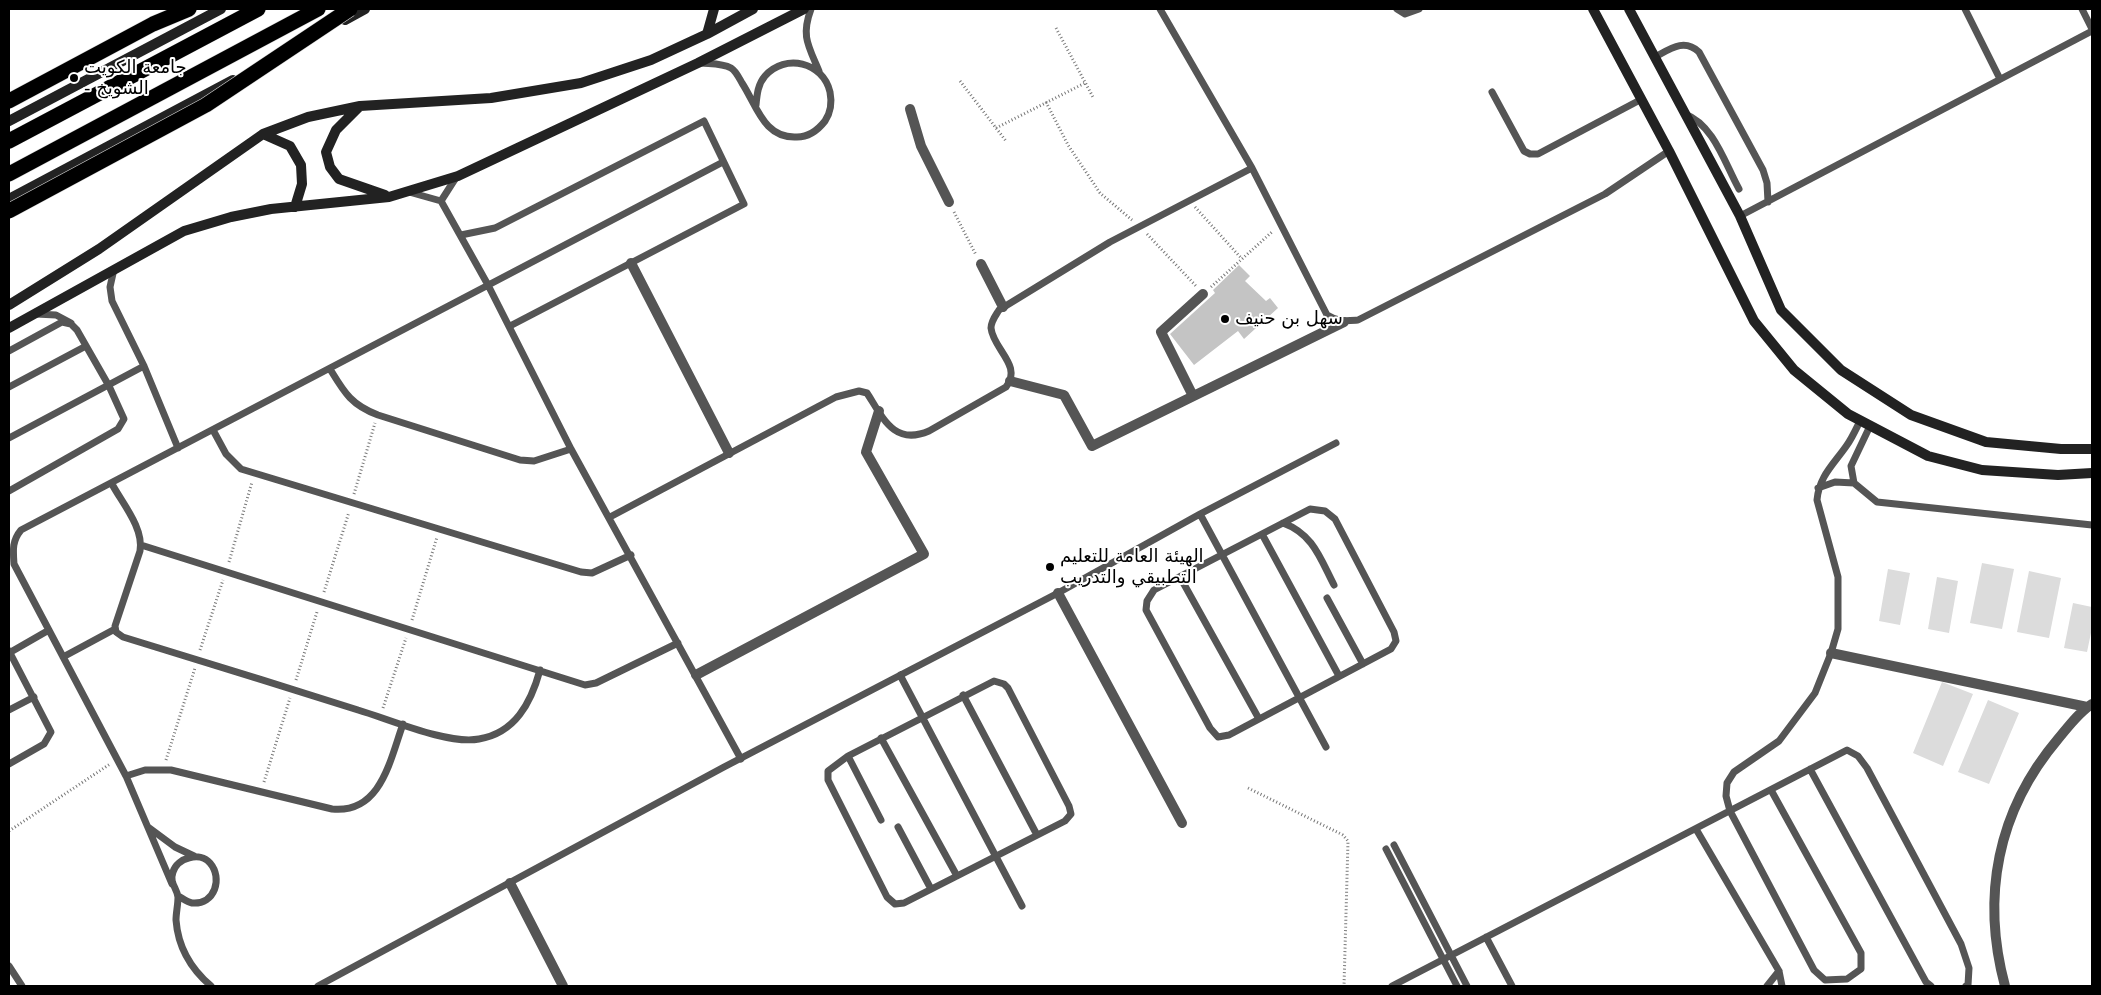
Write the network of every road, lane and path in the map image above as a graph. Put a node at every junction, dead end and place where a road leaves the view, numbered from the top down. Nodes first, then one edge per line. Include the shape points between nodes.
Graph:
1 (188, 9) edge
2 (221, 9) edge
3 (258, 9) edge
4 (318, 9) edge
5 (350, 9) edge
6 (365, 9) edge
7 (714, 9) edge
8 (753, 9) edge
9 (804, 9) edge
10 (811, 9) edge
11 (1160, 9) edge
12 (1398, 9) edge
13 (1419, 9) edge
14 (1592, 9) edge
15 (1629, 9) edge
16 (1965, 9) edge
17 (2082, 9) edge
18 (1056, 28) dead end
19 (2092, 30) edge
20 (707, 34) junction
21 (1655, 57) junction
22 (698, 63) junction
23 (818, 71) junction
24 (2000, 79) junction
25 (960, 81) dead end
26 (1085, 83) junction
27 (1492, 92) dead end
28 (1094, 99) dead end
29 (1640, 100) junction
30 (9, 101) edge
31 (1046, 102) junction
32 (756, 104) junction
33 (360, 106) junction
34 (910, 109) dead end
35 (1686, 114) junction
36 (9, 121) edge
37 (996, 128) junction
38 (263, 134) junction
39 (9, 141) edge
40 (1006, 141) dead end
41 (1669, 151) junction
42 (723, 162) junction
43 (1252, 168) junction
44 (9, 174) edge
45 (458, 176) junction
46 (1739, 189) dead end
47 (406, 191) junction
48 (389, 197) junction
49 (9, 199) edge
50 (441, 201) junction
51 (1189, 201) junction
52 (949, 202) joint
53 (1768, 202) junction
54 (295, 206) junction
55 (9, 211) edge
56 (1740, 216) junction
57 (1280, 224) junction
58 (1140, 226) junction
59 (461, 235) junction
60 (1242, 259) junction
61 (631, 263) junction
62 (981, 264) joint
63 (114, 269) junction
64 (488, 285) junction
65 (1203, 294) junction
66 (9, 305) edge
67 (1003, 307) junction
68 (34, 314) junction
69 (1344, 322) junction
70 (71, 324) junction
71 (510, 326) junction
72 (9, 328) edge
73 (86, 346) junction
74 (9, 351) edge
75 (144, 366) junction
76 (330, 369) junction
77 (1010, 381) junction
78 (109, 386) junction
79 (9, 387) edge
80 (1193, 396) junction
81 (879, 411) junction
82 (1860, 421) junction
83 (1870, 426) junction
84 (213, 430) junction
85 (9, 438) edge
86 (1336, 444) dead end
87 (178, 448) junction
88 (571, 449) junction
89 (2092, 449) edge
90 (729, 454) junction
91 (254, 474) junction
92 (2092, 474) edge
93 (1854, 483) junction
94 (112, 484) junction
95 (1818, 488) junction
96 (9, 490) edge
97 (1200, 514) junction
98 (610, 516) junction
99 (1283, 523) junction
100 (2092, 525) edge
101 (1262, 534) junction
102 (141, 546) junction
103 (631, 555) junction
104 (1222, 555) junction
105 (226, 572) junction
106 (1180, 577) junction
107 (1334, 585) dead end
108 (1058, 593) junction
109 (1327, 598) dead end
110 (115, 629) junction
111 (49, 630) junction
112 (678, 643) junction
113 (9, 652) edge
114 (1831, 653) junction
115 (63, 657) junction
116 (197, 660) junction
117 (1363, 664) junction
118 (540, 670) junction
119 (696, 675) junction
120 (900, 675) junction
121 (1339, 676) junction
122 (963, 695) junction
123 (34, 697) junction
124 (1299, 698) junction
125 (2090, 706) edge
126 (9, 710) edge
127 (922, 717) junction
128 (1259, 719) junction
129 (403, 724) junction
130 (881, 738) junction
131 (1326, 747) dead end
132 (848, 756) junction
133 (741, 759) junction
134 (117, 760) junction
135 (9, 764) edge
136 (163, 769) junction
137 (1810, 769) junction
138 (126, 776) junction
139 (1248, 788) dead end
140 (1771, 790) junction
141 (1730, 811) junction
142 (881, 820) dead end
143 (1182, 823) dead end
144 (148, 827) junction
145 (898, 827) dead end
146 (1696, 829) junction
147 (9, 831) edge
148 (1037, 835) junction
149 (1394, 845) dead end
150 (1386, 849) dead end
151 (194, 856) junction
152 (996, 856) junction
153 (957, 876) junction
154 (510, 883) junction
155 (172, 884) junction
156 (931, 889) junction
157 (178, 896) junction
158 (1022, 906) dead end
159 (1486, 937) junction
160 (1452, 955) junction
161 (1443, 959) junction
162 (9, 966) edge
163 (1778, 971) junction
164 (17, 982) edge
165 (22, 986) edge
166 (211, 986) edge
167 (318, 986) edge
168 (563, 986) edge
169 (1344, 986) edge
170 (1392, 986) edge
171 (1457, 986) edge
172 (1467, 986) edge
173 (1512, 986) edge
174 (1767, 986) edge
175 (1782, 986) edge
176 (1930, 986) edge
177 (1966, 986) edge
178 (2005, 986) edge

1 - 30 highway via 153,24
2 - 36 street
3 - 39 highway
4 - 44 highway
5 - 55 highway, bridge via 206,104
6 - 49 street
7 - 20 street
8 - 20 street
9 - 22 street
10 - 23 lane via 805,35
11 - 43 lane
12 - 13 lane via 1405,14
14 - 29 street
15 - 21 street
16 - 24 lane
17 - 19 lane
18 - 26 path
19 - 24 lane
20 - 33 street via 651,60 581,83 491,98
21 - 35 street
21 - 53 lane via 1681,45 1699,52 1763,170 1768,183
22 - 32 lane via 731,68
22 - 45 street
23 - 32 lane via 805,64 790,62 776,67 764,76 757,90
23 - 32 lane via 828,84 832,100 829,116 819,129 804,137 788,138 772,132 761,120
24 - 53 lane
25 - 37 path
26 - 28 path
26 - 31 path
27 - 29 lane via 1524,150 1530,154 1538,154
29 - 41 street
31 - 37 path
31 - 58 path via 1068,145 1100,193
33 - 38 street via 308,117
33 - 48 street via 336,130 326,152 330,167 339,179
34 - 52 street via 921,146
35 - 46 lane via 1708,130
35 - 56 street
37 - 40 path
38 - 54 street via 290,146 301,165 302,184
38 - 66 street via 100,249
41 - 69 lane via 1605,194 1358,320
41 - 82 street via 1754,322 1794,370
42 - 59 lane via 704,121 495,228
42 - 61 lane via 744,204
42 - 64 lane
43 - 51 lane
43 - 57 lane
45 - 47 street
45 - 50 lane
47 - 48 street
47 - 50 lane
48 - 54 street
50 - 59 lane
51 - 58 lane
51 - 60 path
52 - 62 path
53 - 56 lane
54 - 63 street via 230,217 184,231
56 - 89 street via 1781,310 1841,370 1912,415 1986,442 2061,450
57 - 60 path
57 - 69 lane via 1327,315
58 - 65 path
58 - 67 lane
59 - 64 lane
60 - 65 path
61 - 71 lane
61 - 90 street
62 - 67 street
63 - 68 street
63 - 75 lane via 110,287 112,301
64 - 71 lane
64 - 76 lane
65 - 80 street via 1161,332
67 - 77 lane via 991,328 1010,366
68 - 70 lane via 56,315
68 - 72 street
69 - 80 street
70 - 73 lane
70 - 74 lane via 62,322
71 - 88 lane
73 - 78 lane
73 - 79 lane
75 - 78 lane
75 - 87 lane
76 - 84 lane
76 - 88 lane via 349,400 362,410 520,460 534,461
77 - 80 street via 1064,395 1092,446
77 - 81 lane via 1006,387 920,435 890,429
78 - 85 lane
78 - 96 lane via 124,419 118,429
81 - 90 lane via 867,393 849,392
81 - 119 street via 866,452 924,554
82 - 83 street
82 - 95 lane via 1847,445 1824,473
83 - 92 street via 1928,456 1982,470
83 - 93 lane via 1851,466
84 - 87 lane
84 - 91 lane via 233,463
86 - 97 lane
87 - 94 lane
88 - 98 lane
90 - 98 lane
91 - 103 lane via 581,572 592,573
91 - 105 path
93 - 95 lane via 1835,482
93 - 100 lane via 1877,502
94 - 102 lane via 137,530
94 - 111 lane via 21,530 15,538 12,548 14,564
95 - 114 lane via 1817,500 1838,577 1838,629
97 - 104 lane
97 - 108 lane
98 - 103 lane
99 - 101 lane
99 - 107 lane via 1308,538
99 - 117 lane via 1310,509 1325,511 1335,519 1396,636 1391,648
101 - 104 lane
101 - 121 lane
102 - 105 lane
102 - 110 lane
103 - 112 lane
104 - 106 lane
104 - 124 lane
105 - 116 path
105 - 118 lane
106 - 128 lane
106 - 128 lane via 1151,593 1146,610 1213,734 1224,737
108 - 120 lane
108 - 143 street
109 - 117 lane
110 - 115 lane
110 - 116 lane via 123,637
111 - 113 lane
111 - 115 lane
112 - 118 lane via 596,683 573,682
112 - 119 lane
113 - 123 lane
114 - 125 street
114 - 141 lane via 1815,693 1779,741 1734,772 1727,783
115 - 134 lane
116 - 129 lane
116 - 136 path
117 - 121 lane
118 - 129 lane via 522,712 512,724 490,736 467,740
119 - 133 lane
120 - 127 lane
120 - 133 lane
121 - 124 lane
122 - 127 lane
122 - 148 lane
122 - 148 lane via 994,681 1008,688 1071,810 1069,818
123 - 126 lane
123 - 135 lane via 50,727 51,737
124 - 128 lane
124 - 131 lane
125 - 178 street via 2041,758 2020,794 2004,834 1995,875 1993,917
127 - 130 lane
127 - 152 lane
129 - 136 lane via 385,775 373,795 349,810 332,810
130 - 132 lane
130 - 153 lane
132 - 142 lane
132 - 156 lane via 831,767 828,780 887,897 894,904 900,904
133 - 154 lane
134 - 138 lane
134 - 147 path
136 - 138 lane
137 - 140 lane
137 - 176 lane
137 - 177 lane via 1846,750 1858,756 1961,944 1969,968
138 - 144 lane
139 - 169 path via 1348,841
140 - 141 lane
140 - 141 lane via 1862,953 1862,969 1846,979 1825,980 1814,970
141 - 146 lane
144 - 151 lane
144 - 155 lane
145 - 156 lane
146 - 159 lane
146 - 163 lane
148 - 152 lane
149 - 160 lane
150 - 161 lane
151 - 155 lane via 181,860 173,871
151 - 157 lane via 209,861 217,873 216,888 206,900 191,903
152 - 153 lane
152 - 158 lane
153 - 156 lane
154 - 167 lane
154 - 168 street
155 - 157 lane
157 - 166 lane via 176,923 180,943 194,969
159 - 160 lane
159 - 173 lane
160 - 161 lane
160 - 172 lane
161 - 170 lane
161 - 171 lane
162 - 164 lane
163 - 174 lane
163 - 175 lane
164 - 165 lane

